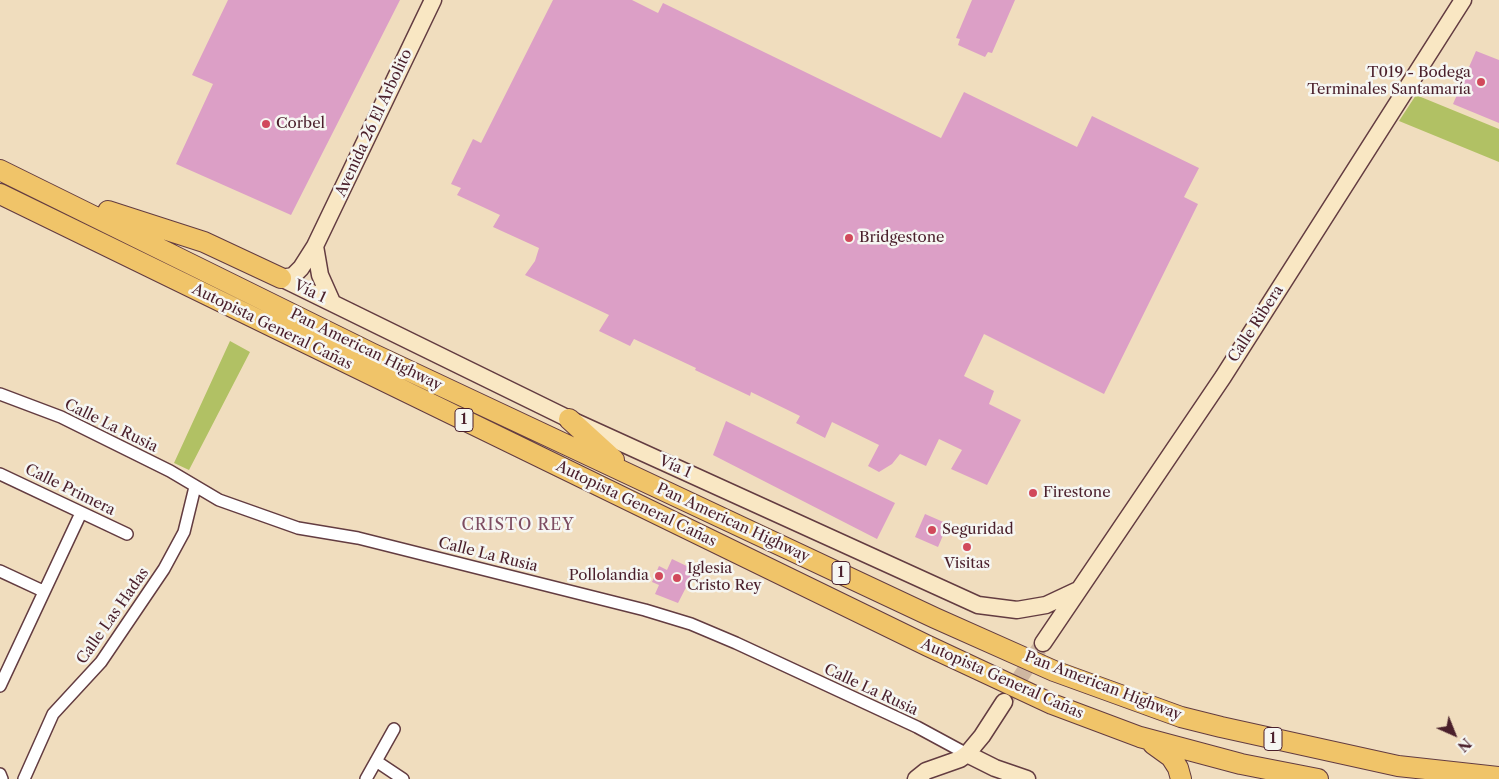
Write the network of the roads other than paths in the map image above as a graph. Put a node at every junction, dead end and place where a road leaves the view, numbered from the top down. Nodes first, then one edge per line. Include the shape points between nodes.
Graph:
1 (433, 0) edge
2 (1463, 0) edge
3 (0, 170) edge
4 (31, 185) junction
5 (0, 194) edge
6 (315, 246) junction
7 (281, 278) junction
8 (332, 302) junction
9 (0, 394) edge
10 (568, 419) junction
11 (0, 474) edge
12 (628, 474) junction
13 (195, 487) junction
14 (81, 513) junction
15 (127, 534) dead end
16 (0, 571) edge
17 (1078, 590) junction
18 (43, 591) junction
19 (1043, 643) tunnel mouth
20 (5, 664) edge
21 (0, 686) edge
22 (1004, 702) tunnel mouth
23 (394, 729) dead end
24 (1140, 737) junction
25 (967, 754) junction
26 (376, 761) junction
27 (0, 774) edge
28 (1499, 777) edge
29 (2, 779) edge
30 (24, 779) edge
31 (366, 779) edge
32 (403, 779) edge
33 (916, 779) edge
34 (1027, 779) edge
35 (1181, 779) edge
36 (1242, 779) edge
37 (1272, 779) edge
38 (1318, 779) edge

1 - 6 street, Avenida 26 El Arbolito
2 - 17 street, Calle Ribera via 1223,376
3 - 4 highway, Pan American Highway / 1
4 - 7 highway via 204,242
4 - 12 highway, Pan American Highway / 1 via 372,353
5 - 24 highway, Autopista General Cañas / 1 via 928,646 1052,704
6 - 7 street, Avenida 26 El Arbolito via 293,276
6 - 8 street via 320,275
7 - 8 street, Vía 1
8 - 10 street, Vía 1
9 - 13 street, Calle La Rusia via 61,418
10 - 12 highway
10 - 17 street, Vía 1 via 978,606 1017,610 1046,605
11 - 14 street, Calle Primera
12 - 28 highway, Pan American Highway / 1 via 1054,671 1181,717 1398,766
13 - 25 street, Calle La Rusia via 218,500 298,528 376,542 691,624 917,727
13 - 30 street, Calle Las Hadas via 184,532 164,569 101,662 53,714
14 - 15 street, Calle Primera
14 - 18 street
16 - 18 street
17 - 19 street, Calle Ribera
18 - 20 street
20 - 21 street
22 - 25 street
23 - 26 street
24 - 35 highway via 1171,756
24 - 38 highway, Autopista General Cañas / 1 via 1241,764
25 - 33 street via 926,771
25 - 34 street
26 - 31 street
26 - 32 street
27 - 29 street
36 - 37 highway

